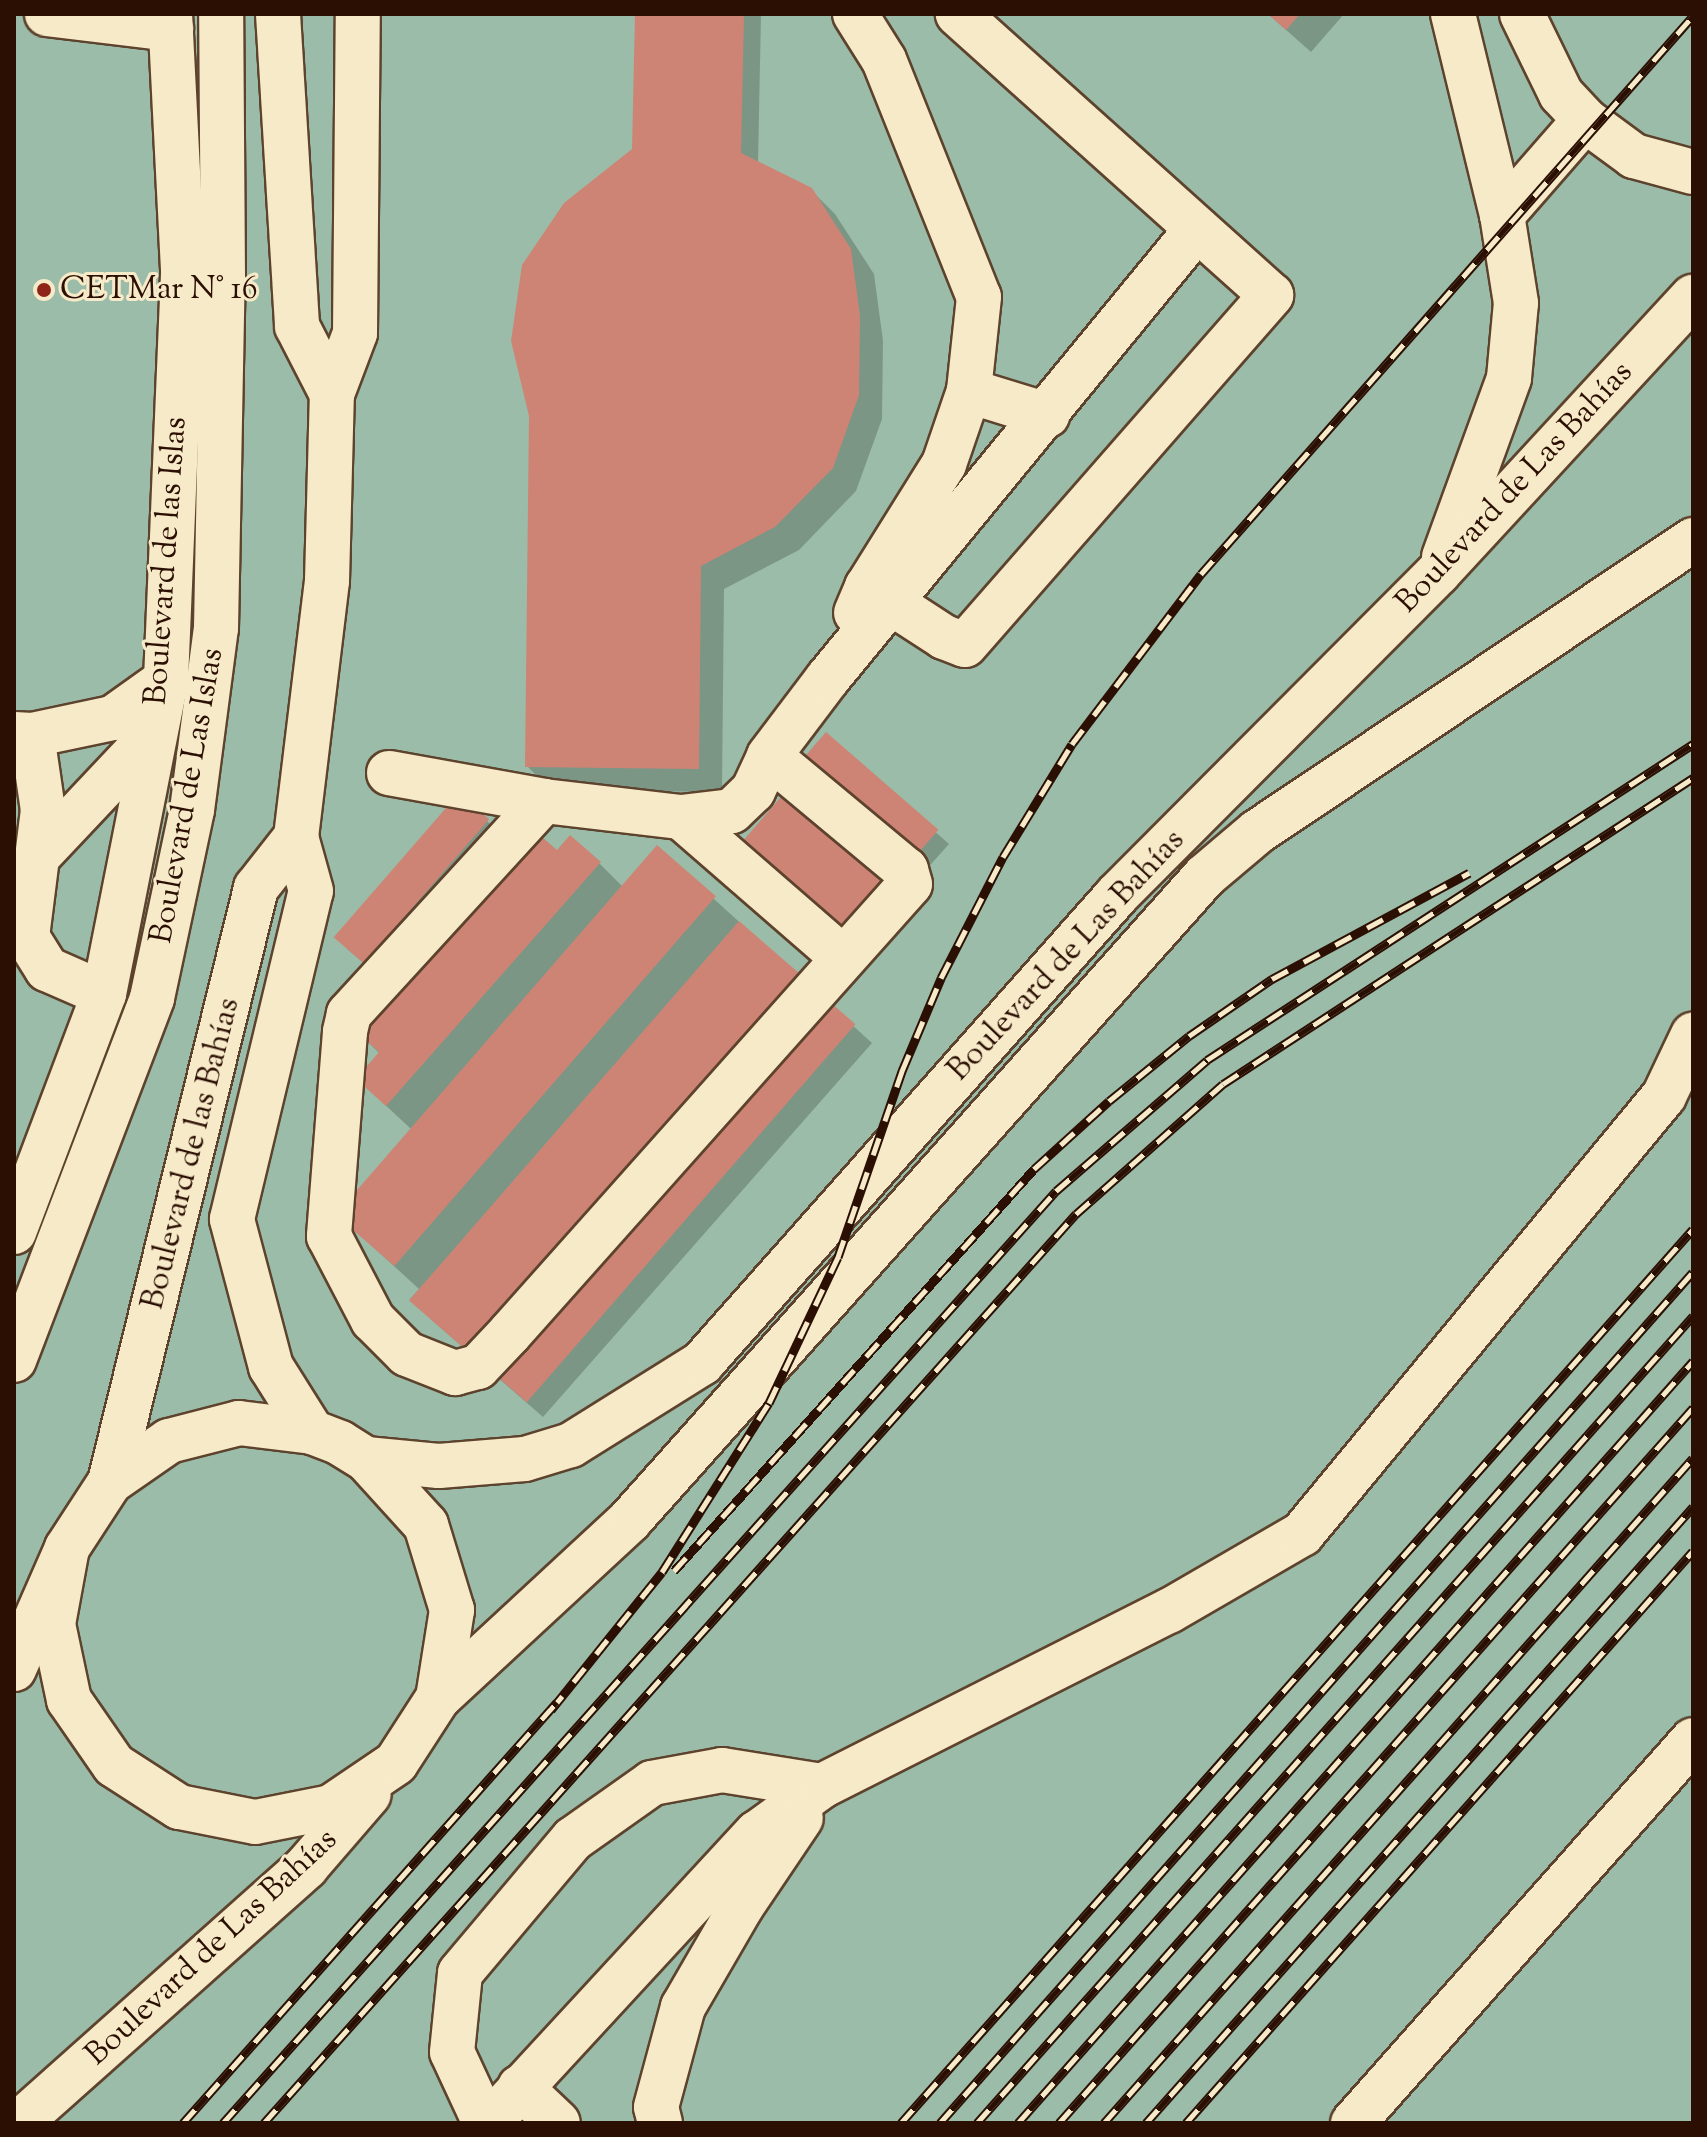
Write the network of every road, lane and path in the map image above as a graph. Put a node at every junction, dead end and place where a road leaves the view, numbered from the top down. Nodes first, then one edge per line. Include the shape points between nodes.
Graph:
1 (47, 14) edge
2 (221, 14) edge
3 (278, 14) edge
4 (358, 14) edge
5 (855, 14) edge
6 (958, 14) edge
7 (1453, 14) edge
8 (1522, 14) edge
9 (170, 22) edge
10 (1585, 120) junction
11 (1693, 172) edge
12 (1502, 215) junction
13 (1197, 229) junction
14 (1693, 297) edge
15 (969, 391) junction
16 (332, 394) junction
17 (1047, 415) junction
18 (1693, 540) edge
19 (1438, 573) junction
20 (879, 596) junction
21 (166, 680) junction
22 (154, 733) junction
23 (23, 735) edge
24 (769, 756) junction
25 (389, 773) dead end
26 (544, 801) junction
27 (681, 817) junction
28 (296, 837) junction
29 (41, 853) junction
30 (842, 957) junction
31 (104, 994) junction
32 (1693, 1035) edge
33 (14, 1232) edge
34 (14, 1360) edge
35 (312, 1432) junction
36 (366, 1459) junction
37 (110, 1482) junction
38 (67, 1548) junction
39 (14, 1669) edge
40 (438, 1698) junction
41 (1693, 1740) edge
42 (396, 1763) junction
43 (822, 1786) junction
44 (520, 2087) junction
45 (19, 2123) edge
46 (487, 2123) edge
47 (558, 2123) edge
48 (660, 2123) edge
49 (1353, 2123) edge

1 - 9 street
2 - 34 street, Boulevard de Las Islas via 223,277 216,628 192,810 152,998
3 - 16 street via 297,326
4 - 16 street via 355,333
5 - 15 street via 884,60 979,297
6 - 13 street
7 - 12 street
8 - 10 street via 1561,94
9 - 21 street, Boulevard de las Islas via 183,270
10 - 11 street via 1634,156
10 - 12 street
12 - 19 street via 1516,303 1509,378
13 - 17 street
13 - 20 street via 1271,295 965,645
14 - 19 street, Boulevard de Las Bahías
15 - 17 street
15 - 20 street via 944,464
16 - 28 street, Boulevard de las Bahías via 327,581
17 - 20 street
18 - 40 street, Boulevard de Las Bahías via 1257,832 1205,876 1146,936 630,1520
19 - 36 street, Boulevard de Las Bahías via 1117,895 702,1363 571,1445 541,1454 439,1466
20 - 24 street via 828,678
21 - 22 street, Boulevard de las Islas
21 - 23 street via 113,718
22 - 29 street
22 - 31 street, Boulevard de las Islas
23 - 29 street via 43,810
24 - 27 street via 753,791 732,811
24 - 30 street via 911,878
25 - 26 street
26 - 27 street
26 - 30 street via 349,1014 329,1236 373,1320 407,1354 455,1373 478,1367
27 - 30 street
28 - 35 street, Boulevard de las Bahías via 311,891 232,1219 271,1367
28 - 37 street, Boulevard de las Bahías via 256,888
29 - 31 street via 27,937 47,969
31 - 33 street, Boulevard de las Islas
32 - 43 street via 1664,1096 1302,1534 1169,1611
35 - 36 street
35 - 37 street via 239,1423 169,1441
36 - 40 street via 426,1525 444,1581 452,1610
37 - 38 street
38 - 39 street
38 - 42 street via 53,1624 69,1700 114,1765 166,1799 179,1807 255,1822 331,1807
40 - 42 street, Boulevard de Las Bahías
41 - 49 street
42 - 45 street, Boulevard de Las Bahías via 306,1867
43 - 44 street via 757,1833
43 - 46 street via 722,1770 652,1783 573,1839 460,1973 452,2052
43 - 48 street via 741,1907 683,2007 656,2107
44 - 46 street
44 - 47 street

